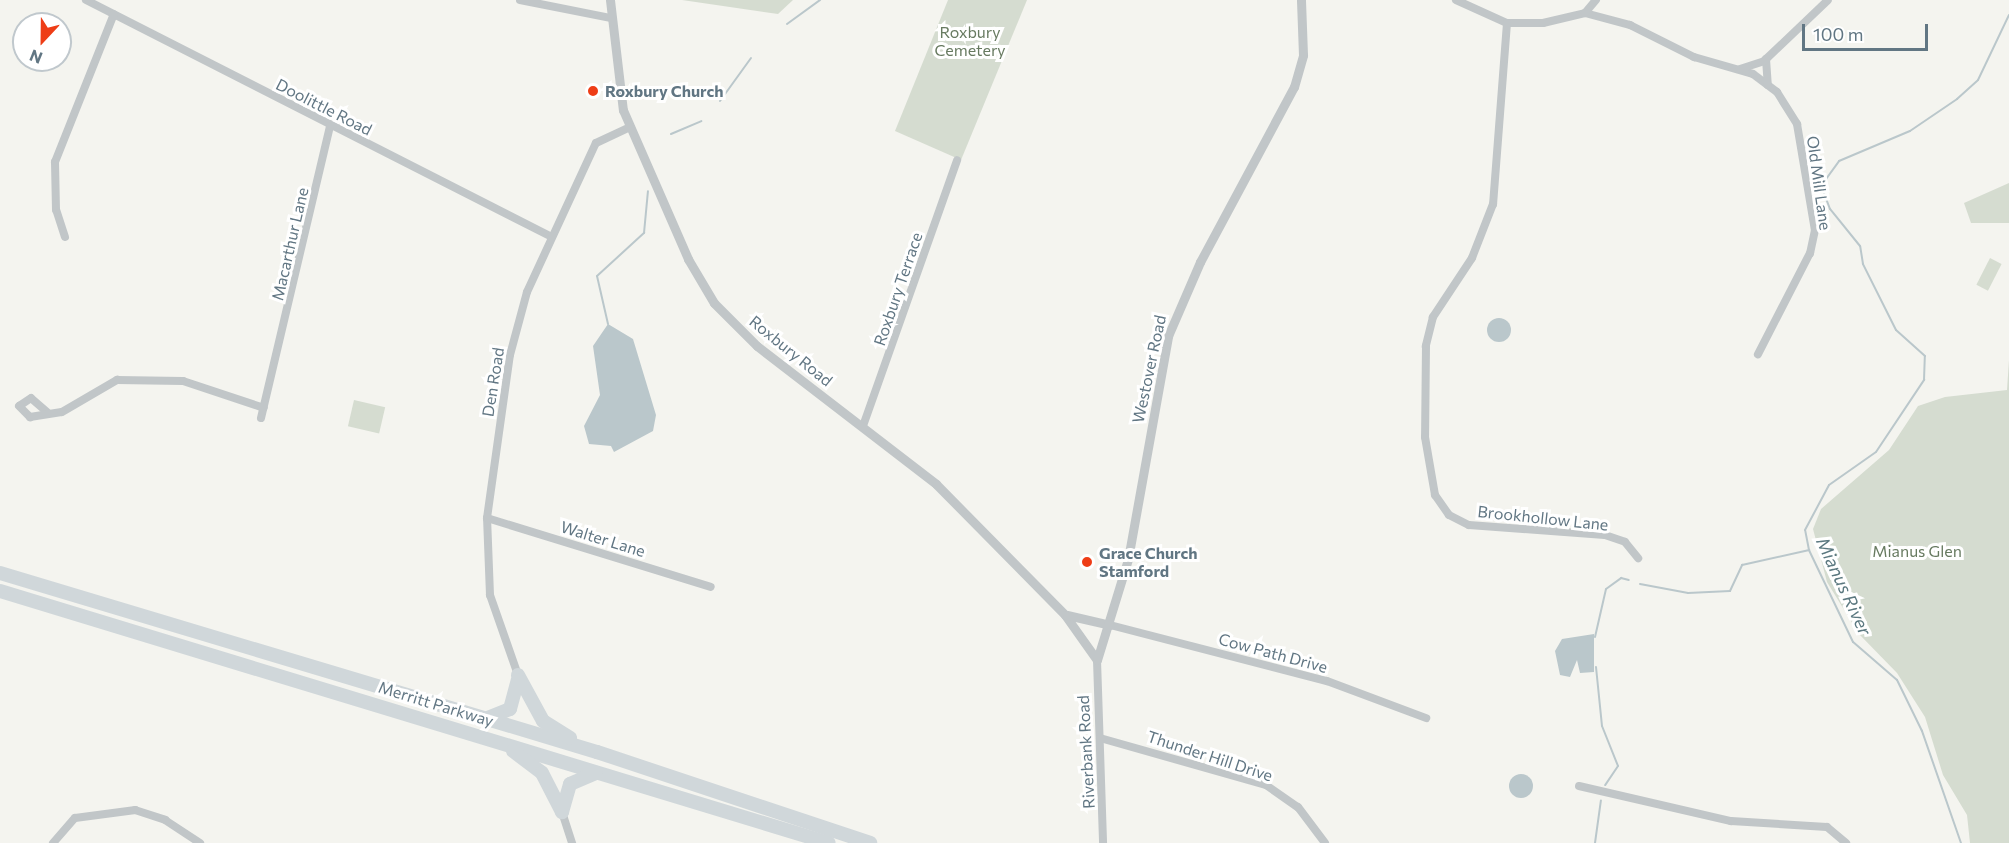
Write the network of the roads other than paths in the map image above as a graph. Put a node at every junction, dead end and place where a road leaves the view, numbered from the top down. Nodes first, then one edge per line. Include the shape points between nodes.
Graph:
1 (86, 0) edge
2 (520, 0) edge
3 (610, 0) edge
4 (1301, 0) edge
5 (1456, 0) edge
6 (1596, 0) edge
7 (1828, 0) edge
8 (1585, 13) junction
9 (114, 14) junction
10 (611, 18) junction
11 (1507, 23) junction
12 (1766, 59) junction
13 (1740, 69) junction
14 (1768, 86) junction
15 (330, 126) junction
16 (631, 128) junction
17 (957, 160) dead end
18 (550, 236) junction
19 (65, 237) dead end
20 (1758, 354) dead end
21 (264, 408) junction
22 (47, 412) dead end
23 (261, 418) dead end
24 (863, 426) junction
25 (487, 518) junction
26 (1638, 558) dead end
27 (0, 573) edge
28 (711, 587) dead end
29 (0, 591) edge
30 (1065, 615) junction
31 (1110, 625) junction
32 (1097, 660) junction
33 (518, 675) junction
34 (1426, 718) dead end
35 (485, 719) junction
36 (1101, 738) junction
37 (495, 741) junction
38 (597, 752) junction
39 (597, 772) junction
40 (1579, 786) dead end
41 (562, 812) junction
42 (53, 843) edge
43 (200, 843) edge
44 (572, 843) edge
45 (829, 843) edge
46 (870, 843) edge
47 (1103, 843) edge
48 (1325, 843) edge
49 (1846, 843) edge

1 - 9 street, Doolittle Road
2 - 10 street
3 - 10 street, Roxbury Road
4 - 31 street, Westover Road via 1303,55 1294,87 1200,262 1168,336 1128,559
5 - 11 street, Old Mill Lane
6 - 8 street
7 - 12 street
8 - 11 street, Old Mill Lane via 1543,23
8 - 13 street, Old Mill Lane via 1630,25 1694,57
9 - 15 street, Doolittle Road
9 - 19 street via 55,162 56,210
10 - 16 street, Roxbury Road via 618,94
11 - 26 street, Brookhollow Lane via 1493,204 1472,258 1432,317 1426,346 1425,437 1435,495 1449,515 1469,525 1605,535 1625,542
12 - 13 street
12 - 14 street
13 - 14 street, Old Mill Lane
14 - 20 street, Old Mill Lane via 1797,124 1815,230 1810,254
15 - 18 street, Doolittle Road
15 - 21 street, Macarthur Lane
16 - 18 street, Den Road via 596,143
16 - 24 street, Roxbury Road via 688,259 714,303 757,346
17 - 24 street, Roxbury Terrace
18 - 25 street, Den Road via 510,355
21 - 22 street via 183,381 125,380 104,383 73,408
21 - 23 street, Macarthur Lane
24 - 30 street, Roxbury Road via 936,484
25 - 28 street, Walter Lane
25 - 33 street, Den Road via 490,595
27 - 35 highway, Merritt Parkway
29 - 37 highway, Merritt Parkway
30 - 31 street
30 - 32 street, Roxbury Road
31 - 32 street, Westover Road
31 - 34 street, Cow Path Drive via 1327,681
32 - 36 street, Riverbank Road
33 - 35 highway via 516,702
33 - 38 highway via 543,721
35 - 38 highway, Merritt Parkway
36 - 47 street, Riverbank Road
36 - 48 street, Thunder Hill Drive via 1266,785 1298,807
37 - 39 highway, Merritt Parkway
37 - 41 highway via 542,773
38 - 46 highway, Merritt Parkway
39 - 41 highway via 570,784
39 - 45 highway, Merritt Parkway
40 - 49 street via 1731,821 1827,827
41 - 44 street
42 - 43 street via 75,818 135,810 165,820

